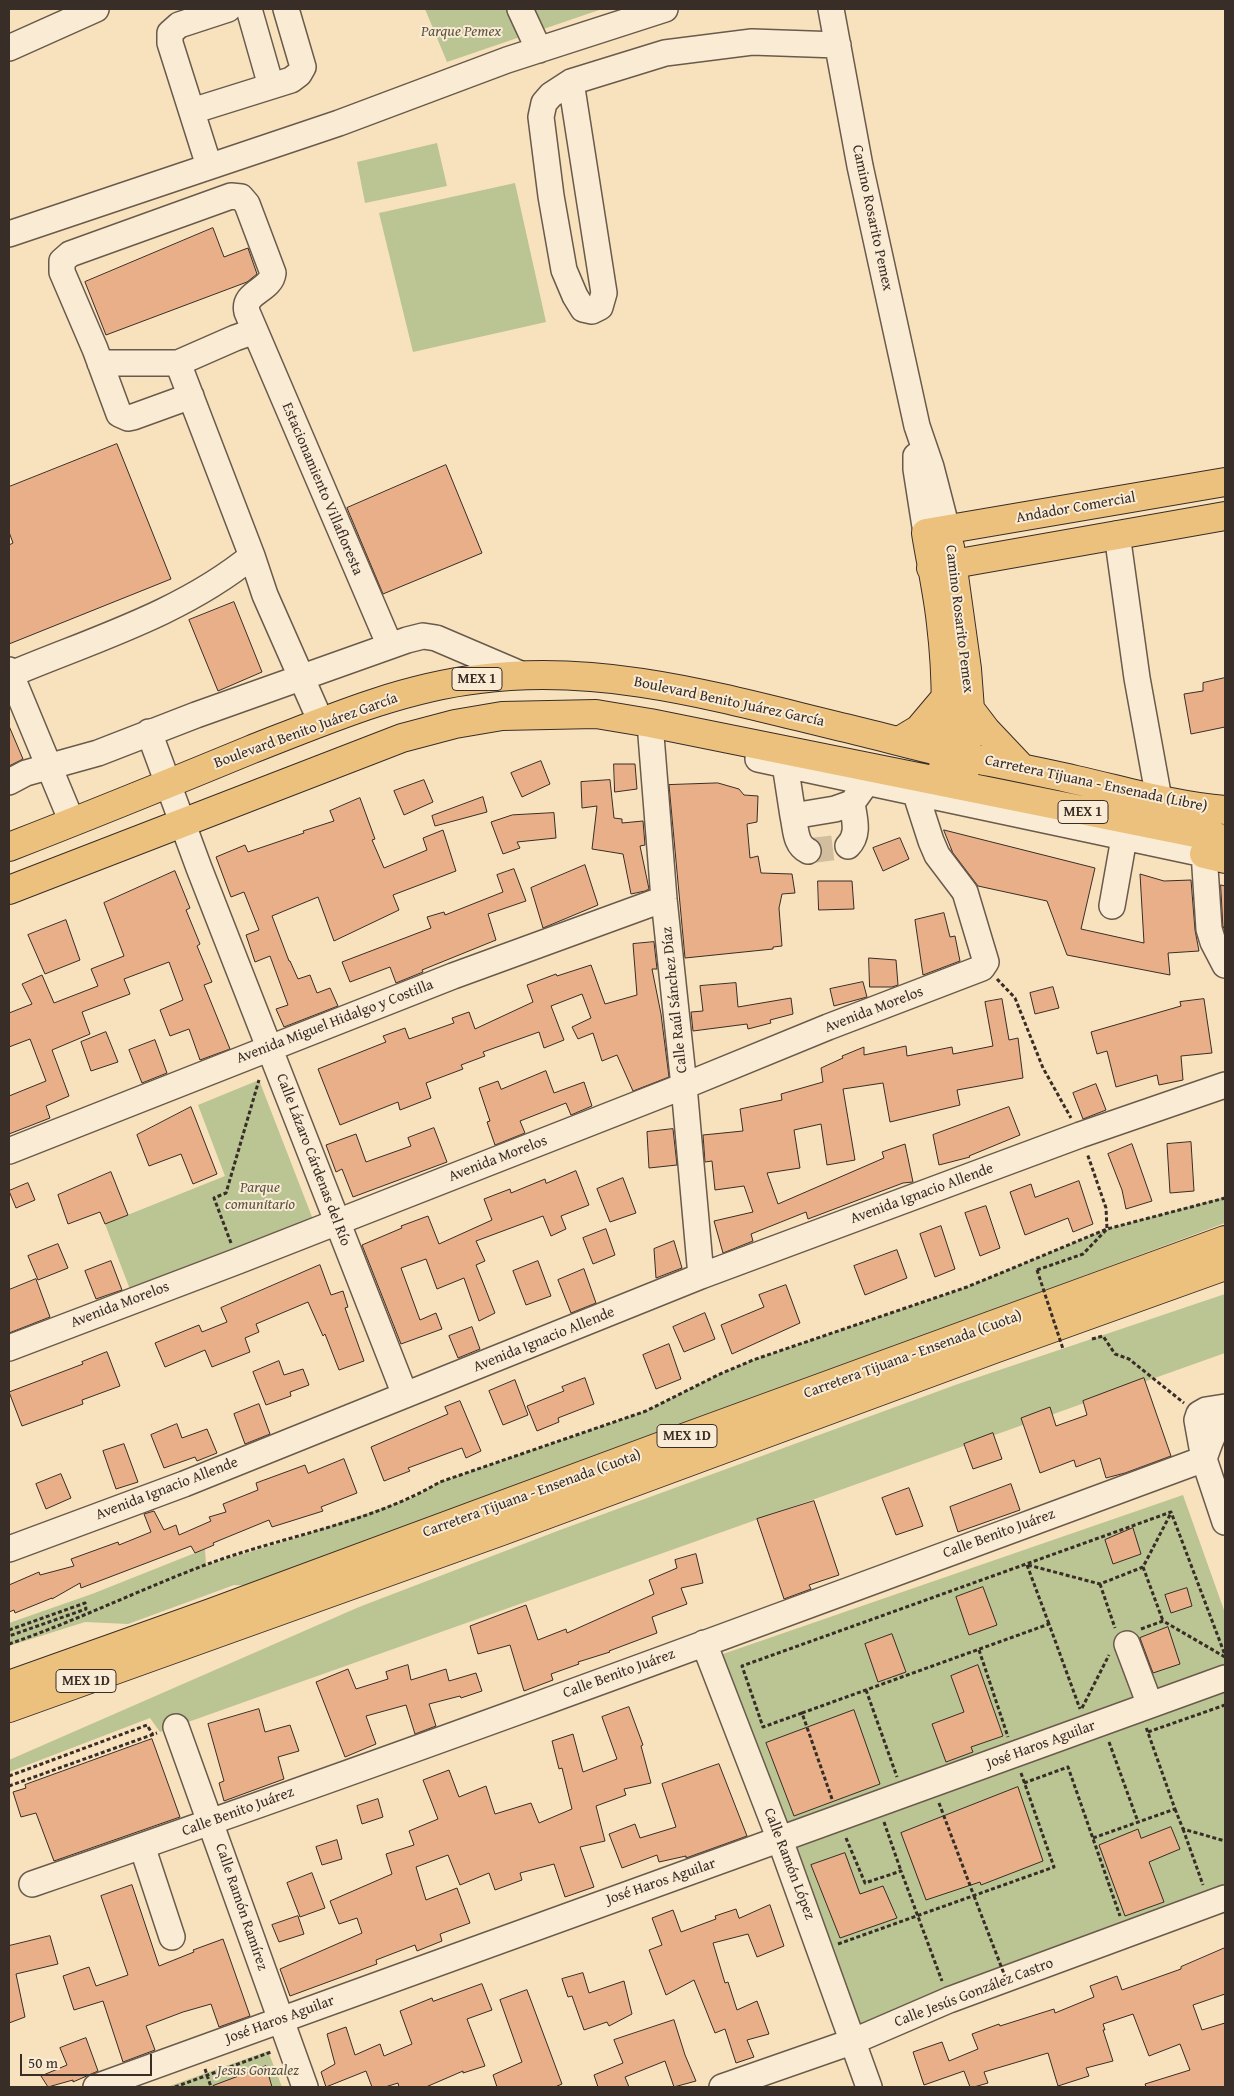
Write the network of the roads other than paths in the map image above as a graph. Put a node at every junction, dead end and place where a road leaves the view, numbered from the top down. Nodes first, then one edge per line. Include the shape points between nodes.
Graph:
1 (96, 9) edge
2 (228, 9) edge
3 (249, 9) edge
4 (286, 9) edge
5 (520, 9) edge
6 (665, 9) edge
7 (831, 9) edge
8 (838, 45) junction
9 (9, 48) edge
10 (539, 50) junction
11 (571, 82) junction
12 (271, 86) junction
13 (192, 111) junction
14 (209, 166) junction
15 (9, 234) edge
16 (255, 331) junction
17 (100, 363) junction
18 (178, 363) junction
19 (191, 396) junction
20 (1225, 482) edge
21 (1225, 516) edge
22 (937, 531) junction
23 (1117, 534) junction
24 (252, 556) junction
25 (942, 566) junction
26 (390, 646) junction
27 (9, 673) edge
28 (525, 676) junction
29 (301, 679) junction
30 (946, 697) junction
31 (970, 709) junction
32 (321, 722) junction
33 (650, 730) junction
34 (148, 732) junction
35 (899, 741) junction
36 (956, 754) junction
37 (787, 758) junction
38 (1021, 767) junction
39 (48, 768) junction
40 (872, 776) junction
41 (9, 782) edge
42 (168, 783) junction
43 (912, 784) junction
44 (952, 784) junction
45 (1158, 799) junction
46 (852, 803) junction
47 (1225, 810) edge
48 (793, 816) junction
49 (72, 822) junction
50 (184, 823) junction
51 (1126, 829) junction
52 (848, 846) dead end
53 (9, 847) edge
54 (1214, 847) edge
55 (808, 851) dead end
56 (9, 890) edge
57 (664, 899) junction
58 (1112, 906) dead end
59 (1224, 962) edge
60 (261, 1052) junction
61 (1225, 1085) edge
62 (684, 1086) junction
63 (9, 1151) edge
64 (336, 1221) junction
65 (1225, 1240) edge
66 (1225, 1266) edge
67 (701, 1276) junction
68 (9, 1348) edge
69 (405, 1396) junction
70 (1225, 1408) edge
71 (1225, 1420) edge
72 (1204, 1459) junction
73 (1225, 1522) edge
74 (9, 1549) edge
75 (1123, 1641) road end
76 (704, 1643) junction
77 (1225, 1678) edge
78 (9, 1685) edge
79 (1145, 1707) junction
80 (9, 1708) edge
81 (176, 1726) road end
82 (210, 1822) junction
83 (780, 1840) junction
84 (142, 1846) junction
85 (32, 1884) dead end
86 (1218, 1901) edge
87 (172, 1937) dead end
88 (280, 2020) junction
89 (854, 2041) junction
90 (96, 2087) edge
91 (305, 2087) edge
92 (722, 2087) edge
93 (869, 2087) edge

1 - 9 street
2 - 13 street via 179,25 170,33 170,43
3 - 12 street
4 - 12 street via 303,67 291,80
5 - 10 street
6 - 10 street
7 - 8 street, Camino Rosarito Pemex
8 - 11 street via 752,42 665,53
8 - 22 street, Camino Rosarito Pemex via 860,166 917,426 931,467
10 - 14 street via 339,123
11 - 11 street via 604,294 600,307 592,310 584,309 564,270 541,117 544,103
12 - 13 street
13 - 14 street
14 - 15 street
16 - 17 street, Estacionamiento Villafloresta via 246,303 271,281 273,273 247,204 241,197 231,196 65,257 62,272
16 - 18 street
16 - 26 street, Estacionamiento Villafloresta
17 - 18 street
17 - 19 street, Estacionamiento Villafloresta via 116,409 123,417 133,418
18 - 19 street
19 - 24 street
20 - 22 main road, Andador Comercial
21 - 23 main road
22 - 25 main road, Camino Rosarito Pemex
23 - 25 main road
23 - 45 street
24 - 27 street via 228,576 198,594 108,636
24 - 29 street via 264,595
25 - 30 main road, Camino Rosarito Pemex via 941,623
25 - 31 main road, Camino Rosarito Pemex
26 - 28 street via 423,636 436,638
26 - 29 street
27 - 39 street
28 - 32 main road, Boulevard Benito Juárez García / MEX 1 via 446,684 388,699
28 - 35 main road, Boulevard Benito Juárez García / MEX 1 via 581,676 659,684
29 - 32 street
29 - 34 street
30 - 35 main road via 919,729
30 - 36 main road, Camino Rosarito Pemex
31 - 36 main road, Camino Rosarito Pemex
31 - 38 main road
32 - 42 main road, Boulevard Benito Juárez García / MEX 1
33 - 37 main road, MEX 1
33 - 50 main road, MEX 1 via 596,714 502,716 455,724 402,738
33 - 57 street, Calle Raúl Sánchez Díaz
34 - 39 street via 98,753
34 - 42 street
35 - 36 main road, Boulevard Benito Juárez García / MEX 1
36 - 38 main road, Carretera Tijuana - Ensenada (Libre) / MEX 1
36 - 44 main road, Camino Rosarito Pemex
37 - 40 main road, MEX 1
37 - 48 street
38 - 45 main road, Carretera Tijuana - Ensenada (Libre) / MEX 1
39 - 41 street via 26,773
39 - 49 street
40 - 43 main road, MEX 1
40 - 46 street
42 - 49 main road, Boulevard Benito Juárez García / MEX 1
42 - 50 street, Calle Lázaro Cárdenas del Río
43 - 44 main road, MEX 1
43 - 51 street
43 - 62 street, Avenida Morelos via 930,841 965,892 986,959 985,966
44 - 51 main road, Carretera Tijuana - Ensenada (Libre) / MEX 1
45 - 47 main road, Carretera Tijuana - Ensenada (Libre) / MEX 1
46 - 48 street
46 - 52 street via 856,834
48 - 55 street via 798,842
49 - 53 main road, Boulevard Benito Juárez García / MEX 1
50 - 56 main road, MEX 1
50 - 60 street, Calle Lázaro Cárdenas del Río
51 - 54 main road, Carretera Tijuana - Ensenada (Libre) / MEX 1
51 - 58 street
54 - 59 street via 1209,929
57 - 60 street, Avenida Miguel Hidalgo y Costilla via 453,976
57 - 62 street, Calle Raúl Sánchez Díaz
60 - 63 street, Avenida Miguel Hidalgo y Costilla
60 - 64 street, Calle Lázaro Cárdenas del Río
61 - 67 street, Avenida Ignacio Allende via 1080,1135
62 - 64 street, Avenida Morelos
62 - 67 street, Calle Raúl Sánchez Díaz
64 - 68 street, Avenida Morelos
64 - 69 street, Calle Lázaro Cárdenas del Río
65 - 78 main road, Carretera Tijuana - Ensenada (Cuota) / MEX 1D
66 - 80 main road, Carretera Tijuana - Ensenada (Cuota) / MEX 1D via 502,1532
67 - 69 street, Avenida Ignacio Allende
69 - 74 street, Avenida Ignacio Allende
70 - 72 street via 1199,1414 1197,1420
71 - 72 street via 1210,1441
72 - 73 street
72 - 76 street, Calle Benito Juárez
75 - 79 street
76 - 82 street, Calle Benito Juárez
76 - 83 street, Calle Ramón López
77 - 79 street, José Haros Aguilar
79 - 83 street, José Haros Aguilar
81 - 82 street, Calle Ramón Ramírez
82 - 84 street, Calle Benito Juárez
82 - 88 street, Calle Ramón Ramírez
83 - 88 street, José Haros Aguilar
83 - 89 street, Calle Ramón López
84 - 85 street, Calle Benito Juárez
84 - 87 street
86 - 89 street, Calle Jesús González Castro via 949,2000
88 - 90 street, José Haros Aguilar
88 - 91 street, Calle Ramón Ramírez
89 - 92 street, Calle Jesús González Castro
89 - 93 street, Calle Ramón López

